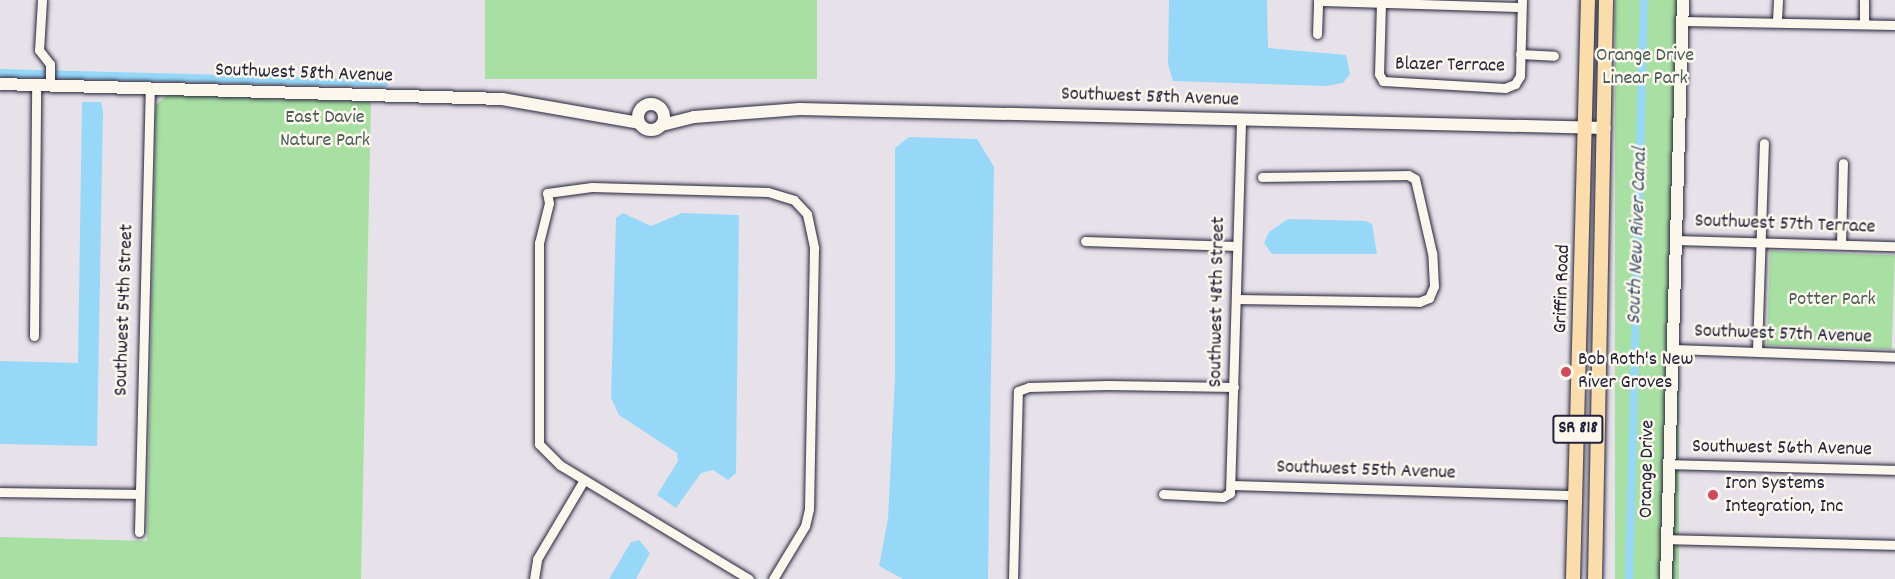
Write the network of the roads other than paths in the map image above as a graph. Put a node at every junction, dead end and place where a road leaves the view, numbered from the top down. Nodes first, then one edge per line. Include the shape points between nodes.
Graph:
1 (42, 0) edge
2 (1588, 0) edge
3 (1606, 0) edge
4 (1683, 0) edge
5 (1778, 0) edge
6 (1864, 0) edge
7 (1318, 1) edge
8 (1381, 3) junction
9 (1521, 3) edge
10 (1777, 20) junction
11 (1683, 21) junction
12 (1864, 24) junction
13 (1895, 25) edge
14 (1317, 34) dead end
15 (1520, 54) junction
16 (1554, 56) dead end
17 (0, 84) edge
18 (36, 85) junction
19 (50, 85) junction
20 (150, 88) junction
21 (640, 108) junction
22 (661, 108) junction
23 (606, 114) junction
24 (694, 117) junction
25 (1241, 120) junction
26 (639, 123) junction
27 (662, 125) junction
28 (1587, 128) junction
29 (1605, 128) junction
30 (1764, 143) dead end
31 (1843, 163) dead end
32 (1262, 177) dead end
33 (1675, 240) junction
34 (1085, 241) dead end
35 (1760, 243) junction
36 (1841, 244) junction
37 (1237, 246) junction
38 (1895, 246) edge
39 (1236, 299) junction
40 (1582, 317) junction
41 (34, 336) dead end
42 (1599, 339) junction
43 (1671, 349) junction
44 (1581, 350) junction
45 (1757, 351) junction
46 (1895, 357) edge
47 (1234, 387) junction
48 (1598, 387) junction
49 (1668, 464) junction
50 (1895, 470) edge
51 (584, 480) junction
52 (1232, 485) junction
53 (0, 492) edge
54 (138, 494) junction
55 (1163, 494) dead end
56 (1576, 495) junction
57 (139, 532) dead end
58 (1666, 539) junction
59 (1895, 545) edge
60 (534, 579) edge
61 (749, 579) edge
62 (773, 579) edge
63 (1013, 579) edge
64 (1573, 579) edge
65 (1595, 579) edge
66 (1666, 579) edge

1 - 19 street via 39,50 50,64
2 - 28 main road, Griffin Road / SR 818
3 - 29 main road, Griffin Road / SR 818
4 - 11 street, Orange Drive
5 - 10 street
6 - 12 street
7 - 8 street
7 - 14 street
8 - 9 street
8 - 15 street, Blazer Terrace via 1379,74 1383,81 1504,88 1515,84
9 - 15 street
10 - 11 street
10 - 12 street
11 - 33 street, Orange Drive
12 - 13 street
15 - 16 street
17 - 18 street, Southwest 58th Avenue
18 - 19 street, Southwest 58th Avenue
18 - 41 street
19 - 20 street, Southwest 58th Avenue
20 - 23 street, Southwest 58th Avenue via 502,99
20 - 54 street, Southwest 54th Street
21 - 22 street via 648,104
21 - 23 street, Southwest 58th Avenue
21 - 26 street
22 - 24 street, Southwest 58th Avenue
22 - 27 street
23 - 26 street, Southwest 58th Avenue
24 - 25 street, Southwest 58th Avenue via 800,109
24 - 27 street, Southwest 58th Avenue
25 - 28 street, Southwest 58th Avenue
25 - 37 street, Southwest 48th Street
26 - 27 street via 650,131
28 - 29 street, Southwest 58th Avenue
28 - 40 main road, Griffin Road / SR 818
29 - 42 main road, Griffin Road / SR 818
30 - 35 street
31 - 36 street
32 - 39 street via 1408,175 1415,179 1432,253 1430,298 1419,303
33 - 35 street, Southwest 57th Terrace
33 - 43 street, Orange Drive
34 - 37 street
35 - 36 street, Southwest 57th Terrace
35 - 45 street
36 - 38 street, Southwest 57th Terrace
37 - 39 street, Southwest 48th Street
39 - 47 street, Southwest 48th Street
40 - 42 main road via 1586,332
40 - 44 main road, Griffin Road / SR 818
42 - 48 main road, Griffin Road / SR 818
43 - 45 street, Southwest 57th Avenue
43 - 49 street, Orange Drive
44 - 48 main road via 1593,364
44 - 56 main road, Griffin Road / SR 818
45 - 46 street, Southwest 57th Avenue
47 - 52 street, Southwest 48th Street
47 - 63 street via 1108,385 1029,387 1018,392
48 - 65 main road, Griffin Road / SR 818
49 - 50 street, Southwest 56th Avenue
49 - 58 street, Orange Drive
51 - 60 street via 537,559
51 - 61 street
51 - 62 street via 551,459 537,435 539,243 549,203 547,193 592,188 746,192 794,200 807,214 814,235 809,509 805,526
52 - 55 street, Southwest 55th Avenue via 1223,497
52 - 56 street, Southwest 55th Avenue
53 - 54 street
54 - 57 street, Southwest 54th Street
56 - 64 main road, Griffin Road / SR 818
58 - 59 street
58 - 66 street, Orange Drive

